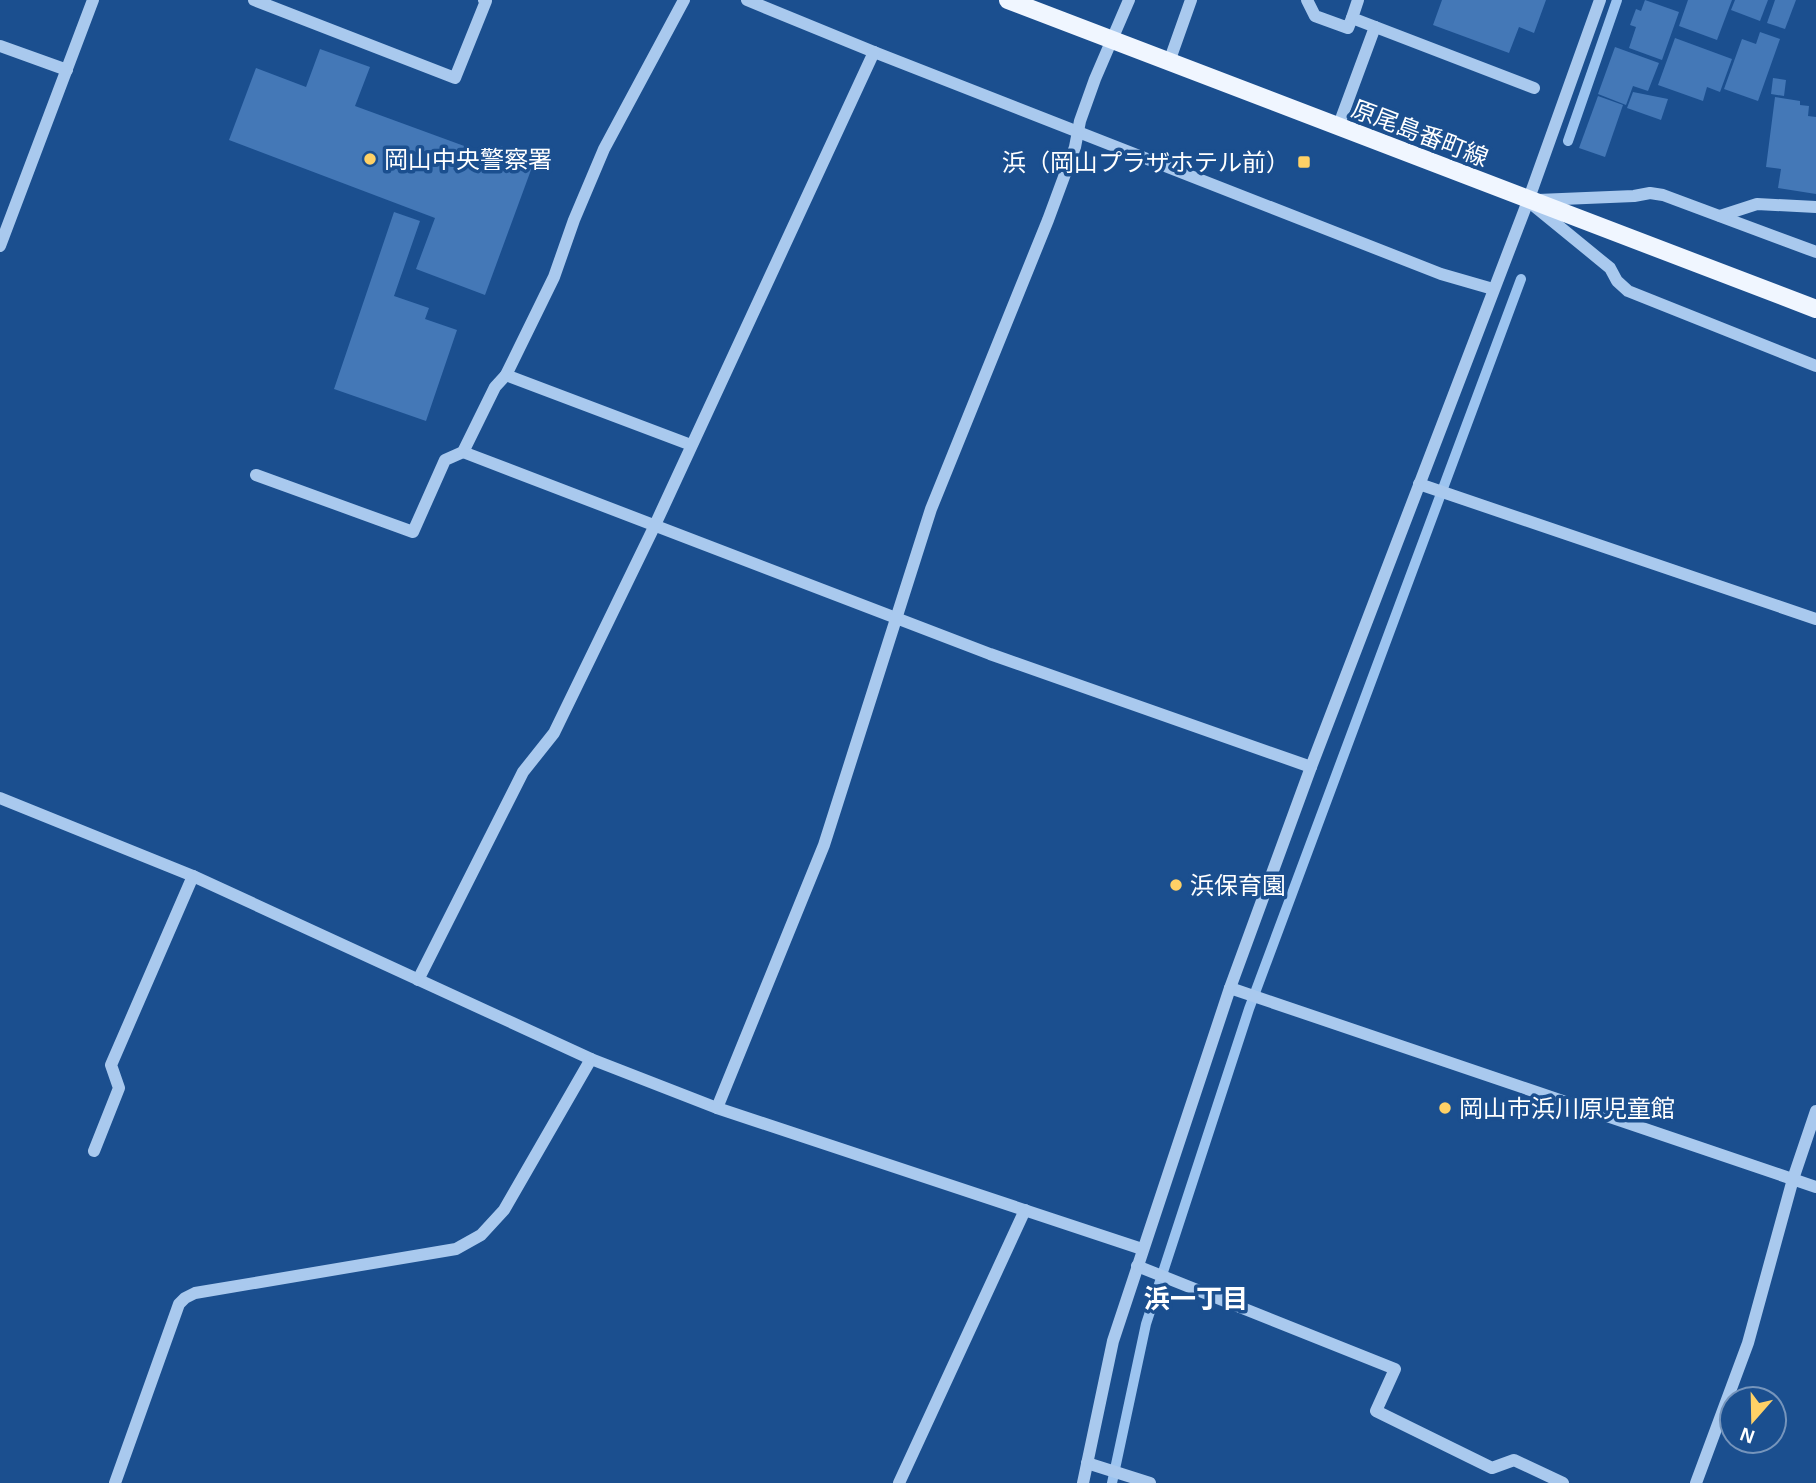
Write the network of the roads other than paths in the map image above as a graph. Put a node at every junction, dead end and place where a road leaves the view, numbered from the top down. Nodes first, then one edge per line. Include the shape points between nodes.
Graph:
1 (93, 0) edge
2 (254, 0) edge
3 (484, 0) edge
4 (684, 0) edge
5 (747, 0) edge
6 (1007, 0) edge
7 (1129, 0) edge
8 (1191, 0) edge
9 (1307, 0) edge
10 (1358, 0) edge
11 (1600, 0) edge
12 (1352, 18) junction
13 (1375, 27) junction
14 (1112, 40) junction
15 (0, 46) edge
16 (874, 52) junction
17 (1169, 62) junction
18 (67, 70) junction
19 (1534, 88) dead end
20 (1338, 127) junction
21 (1078, 132) junction
22 (1528, 201) junction
23 (1816, 207) edge
24 (1720, 216) junction
25 (0, 246) edge
26 (1816, 252) edge
27 (1493, 289) junction
28 (1816, 309) edge
29 (1816, 366) edge
30 (506, 375) junction
31 (691, 445) junction
32 (463, 452) junction
33 (256, 475) dead end
34 (1419, 484) junction
35 (655, 525) junction
36 (895, 618) junction
37 (1816, 619) edge
38 (1311, 767) junction
39 (0, 798) edge
40 (193, 876) junction
41 (418, 980) junction
42 (1230, 988) junction
43 (591, 1059) junction
44 (717, 1108) junction
45 (1816, 1111) edge
46 (94, 1151) dead end
47 (1793, 1179) junction
48 (1816, 1187) edge
49 (1025, 1210) junction
50 (1142, 1249) junction
51 (1137, 1266) junction
52 (1087, 1463) junction
53 (115, 1483) edge
54 (899, 1483) edge
55 (1083, 1483) edge
56 (1150, 1483) edge
57 (1563, 1483) edge
58 (1696, 1483) edge

1 - 18 street
2 - 3 street via 455,78
4 - 30 street via 604,149 554,277
5 - 16 street
6 - 14 main road, 原尾島番町線
7 - 14 street
8 - 17 street
9 - 12 street via 1315,16 1348,28
10 - 12 street
11 - 22 street
12 - 13 street
13 - 19 street
13 - 20 street
14 - 17 main road, 原尾島番町線
14 - 21 street
15 - 18 street
16 - 21 street
16 - 31 street
17 - 20 main road, 原尾島番町線
18 - 25 street
20 - 22 main road, 原尾島番町線
21 - 27 street via 1441,274
21 - 36 street via 1048,220 931,509
22 - 24 street via 1650,193
22 - 27 street
22 - 28 main road, 原尾島番町線
22 - 29 street via 1610,268 1628,292
23 - 24 street via 1758,204
24 - 26 street
27 - 34 street
30 - 31 street
30 - 32 street via 495,387
31 - 35 street
32 - 33 street via 445,460 414,532
32 - 35 street
34 - 37 street
34 - 38 street
35 - 36 street
35 - 41 street via 554,733 523,772
36 - 38 street
36 - 44 street via 824,845
38 - 42 street
39 - 40 street
40 - 41 street
40 - 46 street via 111,1065 119,1088
41 - 43 street
42 - 47 street
42 - 50 street
43 - 44 street
43 - 53 street via 504,1210 481,1235 456,1249 185,1298
44 - 49 street
45 - 47 street
47 - 48 street
47 - 58 street via 1748,1343
49 - 50 street
49 - 54 street
50 - 51 street
51 - 52 street via 1113,1341
51 - 57 street via 1395,1369 1376,1411 1492,1468 1514,1460
52 - 55 street
52 - 56 street

